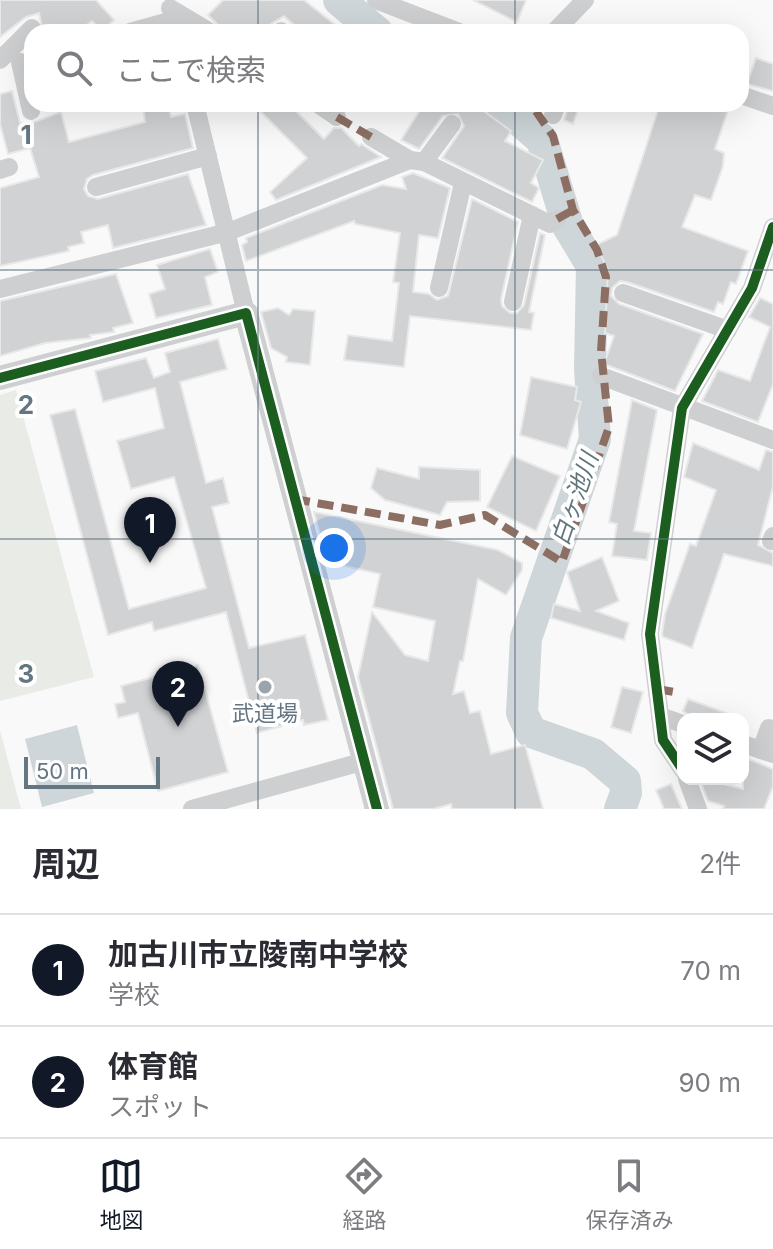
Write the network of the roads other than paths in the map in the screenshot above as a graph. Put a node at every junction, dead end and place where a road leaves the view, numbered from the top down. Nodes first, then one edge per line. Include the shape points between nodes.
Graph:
1 (376, 0) edge
2 (585, 0) edge
3 (170, 15) edge
4 (149, 24) edge
5 (191, 24) edge
6 (438, 24) edge
7 (562, 24) edge
8 (24, 36) edge
9 (0, 60) edge
10 (24, 62) edge
11 (0, 68) edge
12 (749, 98) edge
13 (773, 106) edge
14 (197, 112) edge
15 (330, 112) edge
16 (337, 117) dead end
17 (452, 124) dead end
18 (371, 137) dead end
19 (208, 156) junction
20 (417, 161) junction
21 (463, 183) junction
22 (96, 187) dead end
23 (532, 215) junction
24 (557, 219) dead end
25 (773, 227) edge
26 (228, 232) junction
27 (764, 281) edge
28 (439, 288) dead end
29 (0, 289) edge
30 (623, 293) dead end
31 (513, 302) dead end
32 (246, 313) junction
33 (728, 330) junction
34 (601, 376) dead end
35 (0, 378) edge
36 (682, 408) junction
37 (771, 434) edge
38 (660, 716) junction
39 (677, 722) edge
40 (769, 728) dead end
41 (759, 749) edge
42 (365, 761) junction
43 (677, 761) edge
44 (689, 785) edge
45 (192, 809) edge
46 (377, 809) edge
47 (698, 809) edge

1 - 6 street
2 - 7 street
3 - 4 street
3 - 5 street
8 - 9 street
10 - 11 street
12 - 13 street
14 - 19 street
15 - 16 street
17 - 20 street
18 - 20 street
19 - 22 street
19 - 26 street
20 - 21 street
20 - 26 street
21 - 23 street
21 - 28 street via 435,263
23 - 24 street via 550,224
23 - 31 street
25 - 27 street
26 - 29 street
26 - 32 street via 227,246
27 - 33 street
30 - 33 street
32 - 35 street
32 - 42 street
33 - 36 street
34 - 36 street
36 - 37 street
36 - 38 street via 650,634
38 - 39 street
38 - 43 street via 663,740
40 - 41 street
42 - 45 street
42 - 46 street
44 - 47 street

